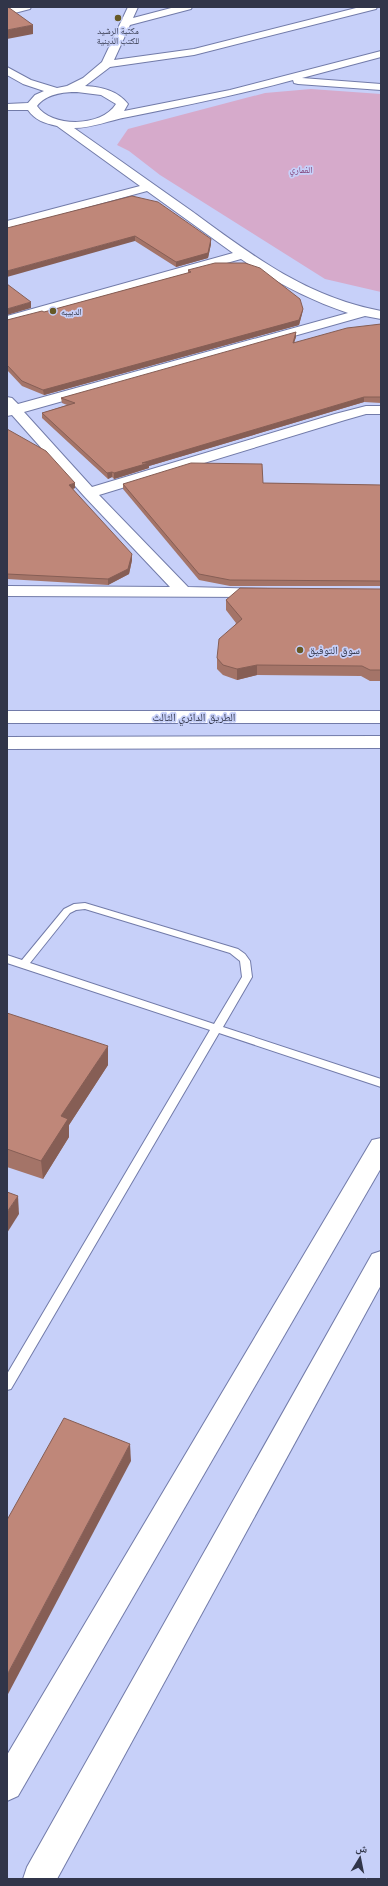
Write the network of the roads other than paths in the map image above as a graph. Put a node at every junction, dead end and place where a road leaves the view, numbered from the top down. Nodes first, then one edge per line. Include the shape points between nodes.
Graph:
1 (26, 7) edge
2 (133, 7) edge
3 (187, 7) edge
4 (372, 7) edge
5 (7, 12) edge
6 (126, 24) junction
7 (381, 54) edge
8 (105, 65) junction
9 (7, 70) edge
10 (284, 80) junction
11 (27, 82) junction
12 (381, 88) edge
13 (70, 89) junction
14 (57, 91) junction
15 (104, 92) junction
16 (118, 99) junction
17 (35, 102) junction
18 (7, 107) edge
19 (167, 107) junction
20 (109, 118) junction
21 (60, 123) junction
22 (92, 146) junction
23 (149, 187) junction
24 (7, 225) edge
25 (243, 254) junction
26 (362, 313) junction
27 (381, 315) edge
28 (7, 320) edge
29 (9, 408) edge
30 (381, 410) edge
31 (89, 493) junction
32 (7, 591) edge
33 (183, 591) junction
34 (278, 592) edge
35 (7, 717) edge
36 (381, 717) edge
37 (381, 742) edge
38 (7, 743) edge
39 (7, 959) edge
40 (24, 964) junction
41 (215, 1029) junction
42 (381, 1084) edge
43 (381, 1147) edge
44 (381, 1261) edge
45 (7, 1384) edge
46 (7, 1785) edge
47 (39, 1879) edge

1 - 5 street
2 - 6 street
3 - 6 street
4 - 8 street via 194,52
6 - 8 street
7 - 10 street
8 - 13 street via 87,80
8 - 15 street
9 - 11 street
10 - 12 street
10 - 19 street
11 - 14 street
11 - 17 street
13 - 14 street
13 - 15 street
14 - 17 street
15 - 16 street
16 - 19 street
16 - 20 street via 122,104 121,110
17 - 18 street
17 - 21 street via 33,112 38,117
19 - 20 street
20 - 21 street via 89,124
20 - 22 street via 94,130
21 - 22 street
22 - 23 street
23 - 24 street
23 - 25 street
25 - 26 street via 316,296
25 - 28 street
26 - 27 street
26 - 29 street
29 - 31 street
30 - 31 street via 366,410 340,417
31 - 33 street
32 - 33 street
33 - 34 street
35 - 36 street, الطريق الدائري الثالث
37 - 38 street
39 - 40 lane
40 - 41 lane
40 - 41 lane via 67,911 74,907 93,908 234,951 243,957 247,965 247,977
41 - 42 lane
41 - 45 lane
43 - 46 street
44 - 47 street

